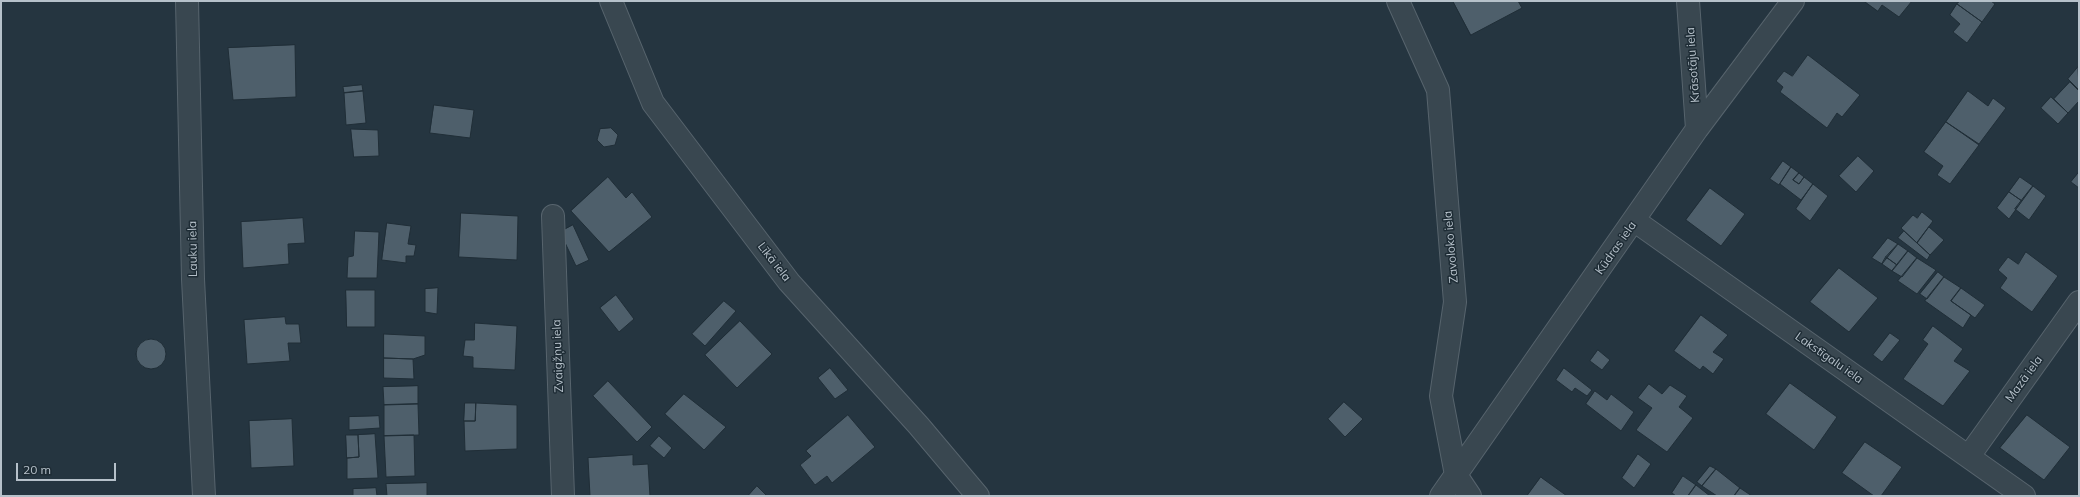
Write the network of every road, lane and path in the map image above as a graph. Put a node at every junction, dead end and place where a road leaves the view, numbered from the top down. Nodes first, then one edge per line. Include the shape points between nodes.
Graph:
1 (187, 1) edge
2 (611, 1) edge
3 (1398, 1) edge
4 (1688, 1) edge
5 (1793, 1) edge
6 (1697, 129) junction
7 (553, 216) dead end
8 (1635, 221) junction
9 (2079, 302) edge
10 (1969, 456) junction
11 (1456, 475) junction
12 (204, 496) edge
13 (563, 496) edge
14 (978, 496) edge
15 (1441, 496) edge
16 (1470, 496) edge
17 (2024, 496) edge

1 - 12 street, Lauku iela via 194,279
2 - 14 street, Līkā iela via 653,103 789,282 919,426
3 - 11 street, Zavoloko iela via 1438,90 1456,302 1441,396
4 - 6 street, Krāsotāju iela
5 - 6 street, Kūdras iela
6 - 8 street, Kūdras iela
7 - 13 street, Zvaigžņu iela
8 - 10 street, Lakstīgalu iela
8 - 11 street, Kūdras iela
9 - 10 street, Mazā iela
10 - 17 street, Lakstīgalu iela
11 - 15 street, Kūdras iela
11 - 16 street, Zavoloko iela

